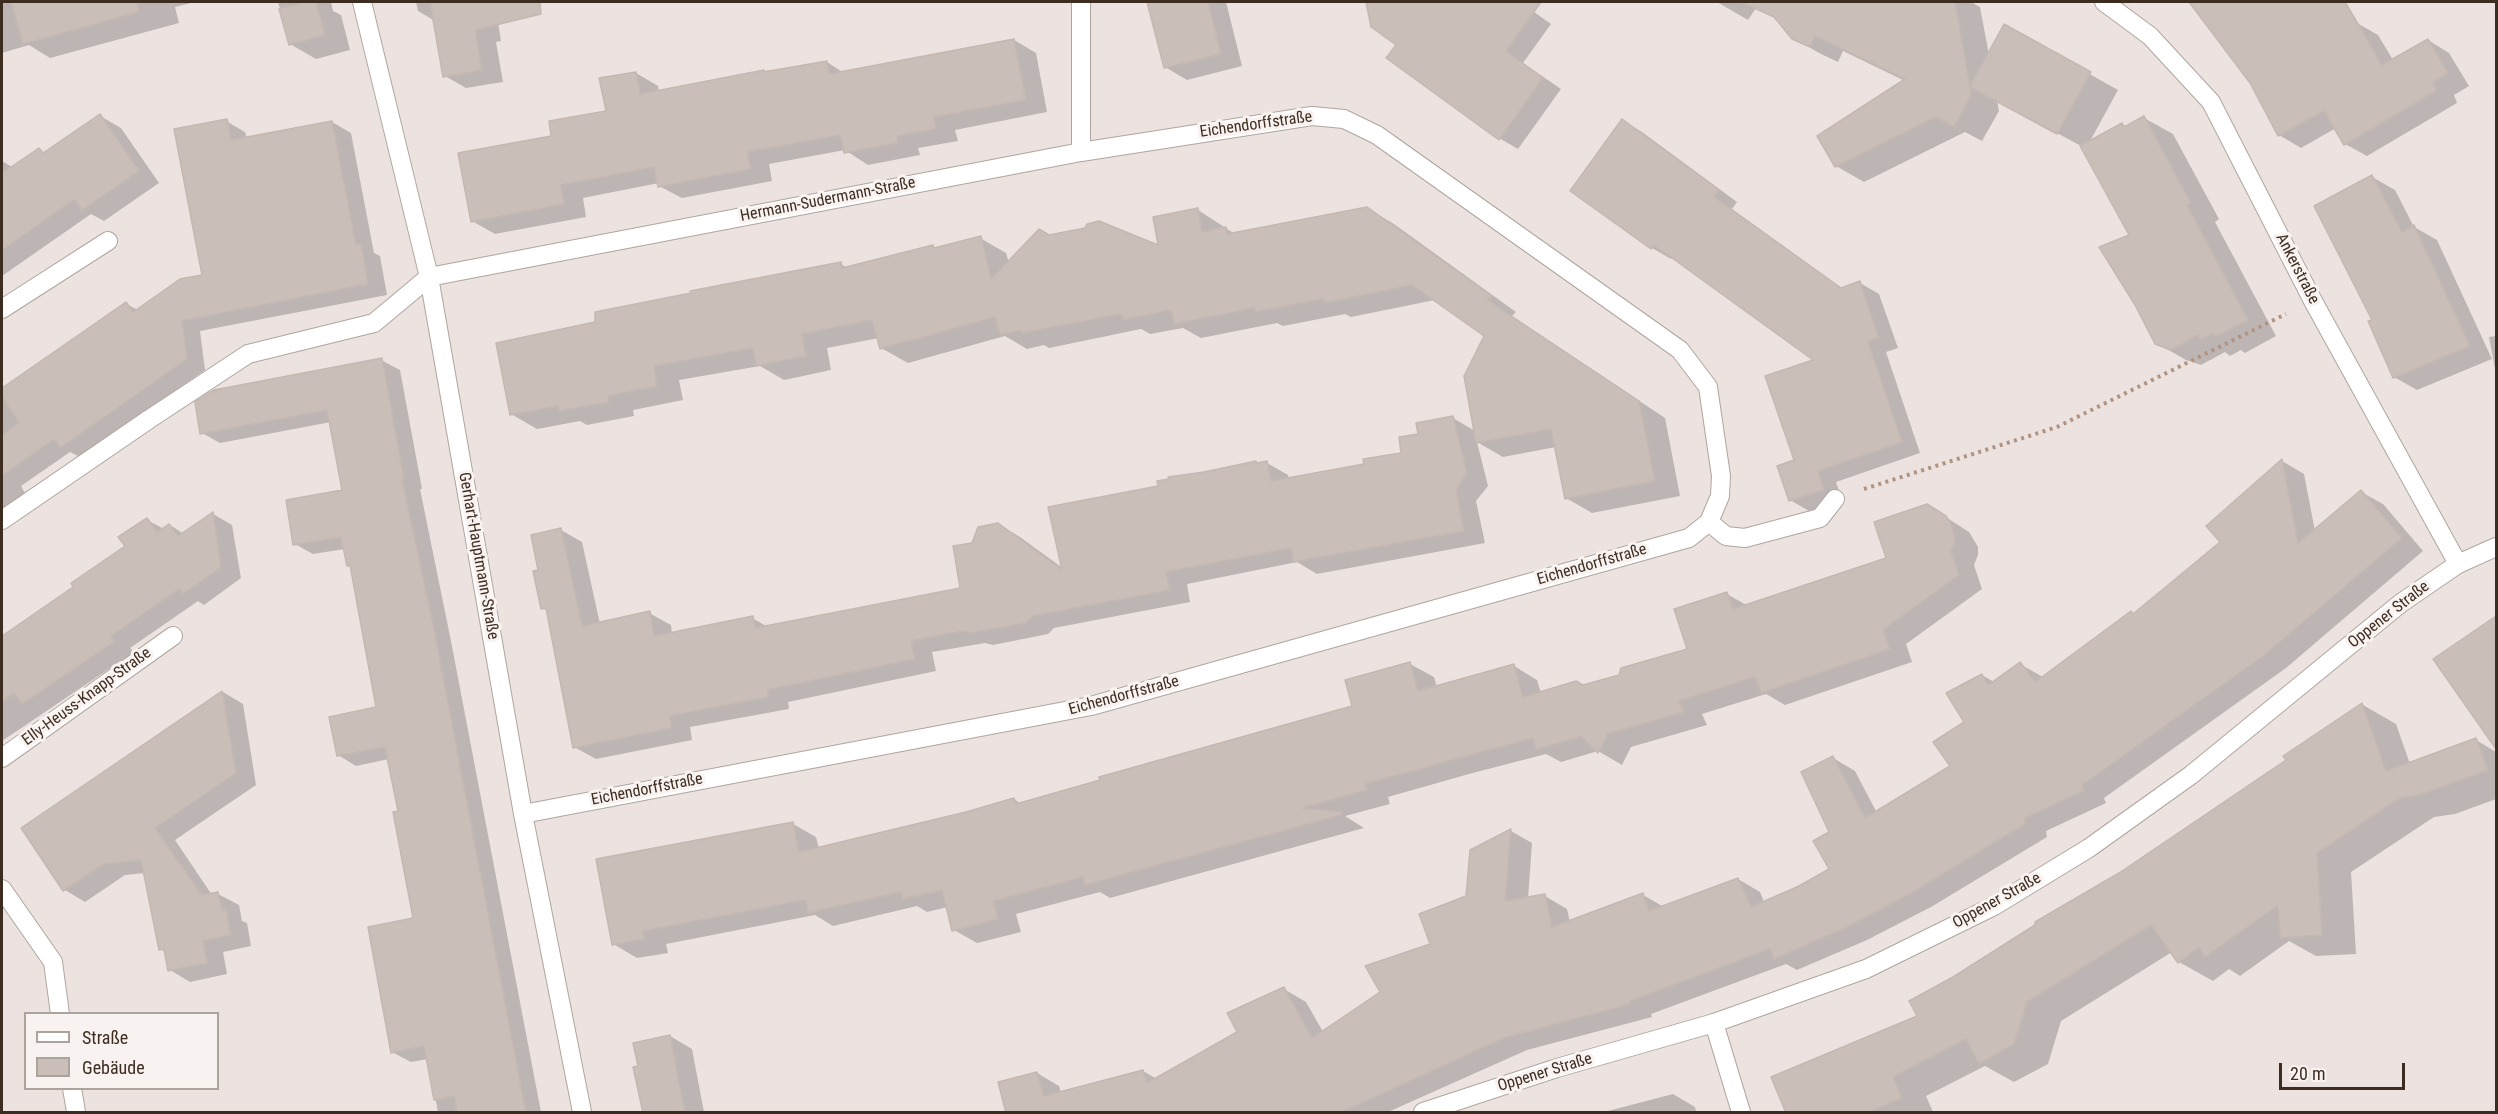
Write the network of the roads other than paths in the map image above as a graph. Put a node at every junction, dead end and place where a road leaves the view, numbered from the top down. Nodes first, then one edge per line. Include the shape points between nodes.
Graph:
1 (362, 2) edge
2 (1081, 2) edge
3 (2104, 2) edge
4 (1081, 152) junction
5 (108, 241) dead end
6 (429, 277) junction
7 (2, 309) edge
8 (1835, 499) road end
9 (2, 520) edge
10 (1709, 522) junction
11 (2496, 547) edge
12 (2458, 564) junction
13 (173, 636) dead end
14 (2, 758) edge
15 (523, 814) junction
16 (2, 889) edge
17 (60, 1012) edge
18 (1714, 1023) junction
19 (72, 1090) edge
20 (76, 1113) edge
21 (582, 1113) edge
22 (1423, 1113) edge
23 (1741, 1113) edge

1 - 6 street, Gerhart-Hauptmann-Straße
2 - 4 street
3 - 12 street, Ankerstraße via 2150,36 2211,102 2313,301
4 - 6 street, Hermann-Sudermann-Straße
4 - 10 street, Eichendorffstraße via 1312,116 1344,119 1377,135 1680,350 1708,387 1721,476 1720,496
5 - 7 street
6 - 9 street via 374,323 248,354
6 - 15 street, Gerhart-Hauptmann-Straße
8 - 10 street via 1820,518 1745,538 1726,536
10 - 15 street, Eichendorffstraße via 1689,538 1091,706
11 - 12 street, Oppener Straße
12 - 18 street, Oppener Straße via 2401,603 2192,775 2089,848 1995,906 1866,969
13 - 14 street, Elly-Heuss-Knapp-Straße
15 - 21 street, Gerhart-Hauptmann-Straße
16 - 17 street via 53,962
18 - 22 street, Oppener Straße via 1557,1068
18 - 23 street
19 - 20 street

